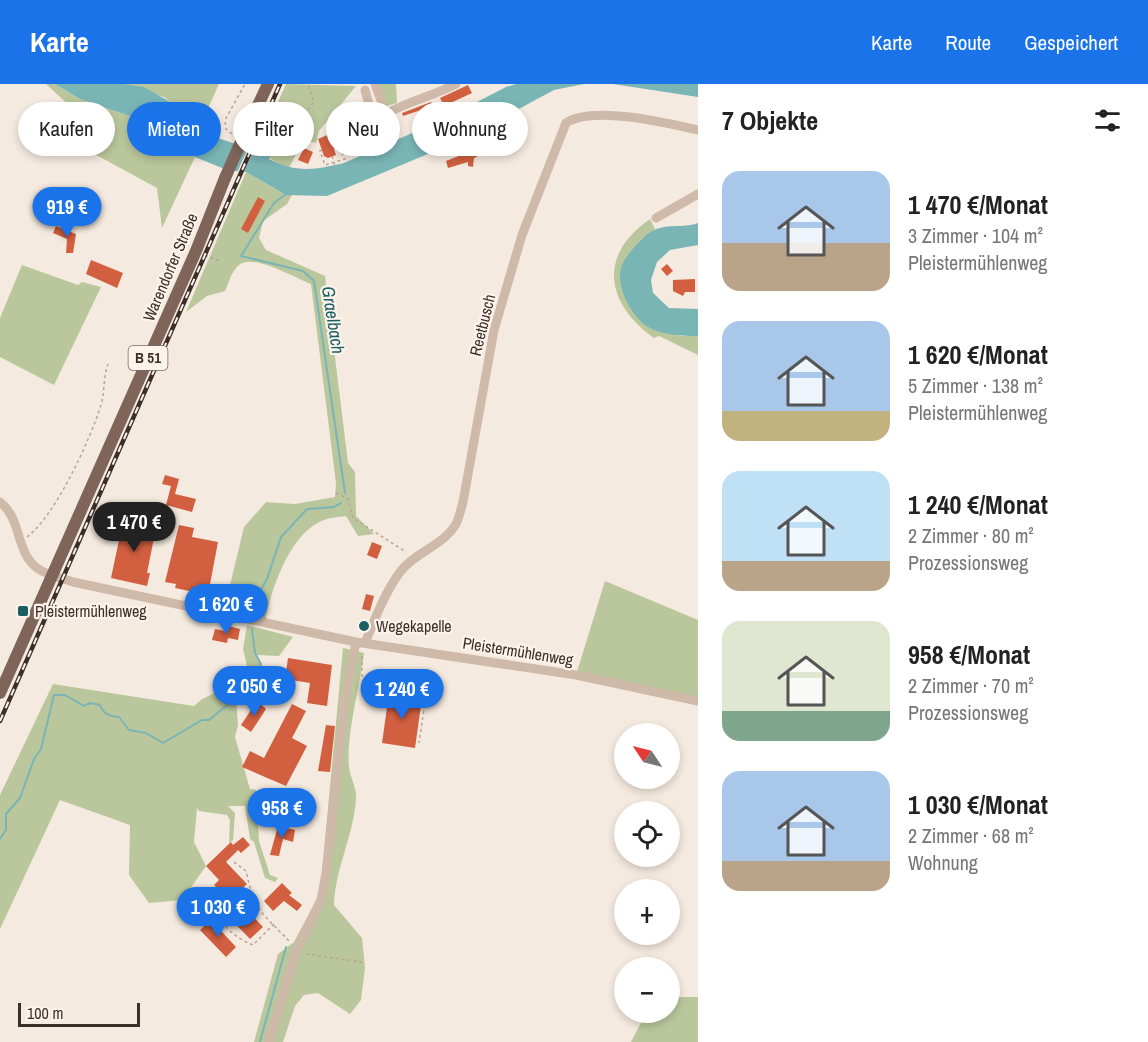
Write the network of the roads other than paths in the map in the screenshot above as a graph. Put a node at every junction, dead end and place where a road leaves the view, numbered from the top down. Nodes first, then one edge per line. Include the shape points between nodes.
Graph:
1 (268, 84) edge
2 (375, 84) edge
3 (456, 84) edge
4 (364, 90) dead end
5 (367, 102) edge
6 (381, 102) edge
7 (400, 106) edge
8 (698, 130) edge
9 (698, 194) edge
10 (656, 218) dead end
11 (0, 502) edge
12 (52, 575) junction
13 (358, 644) junction
14 (0, 693) edge
15 (698, 701) edge
16 (269, 1042) edge

1 - 12 main road, Warendorfer Straße / B 51, bridge via 239,135 196,251
2 - 6 street
3 - 7 street
4 - 5 street
8 - 13 street, Reetbusch via 599,114 578,116 566,123 522,235 494,330 456,524 400,572
9 - 10 street
11 - 12 street via 14,519 29,561
12 - 13 street, Pleistermühlenweg
12 - 14 main road, Warendorfer Straße / B 51
13 - 15 street, Pleistermühlenweg via 576,675
13 - 16 street, Reetbusch via 345,699 321,900 297,949

